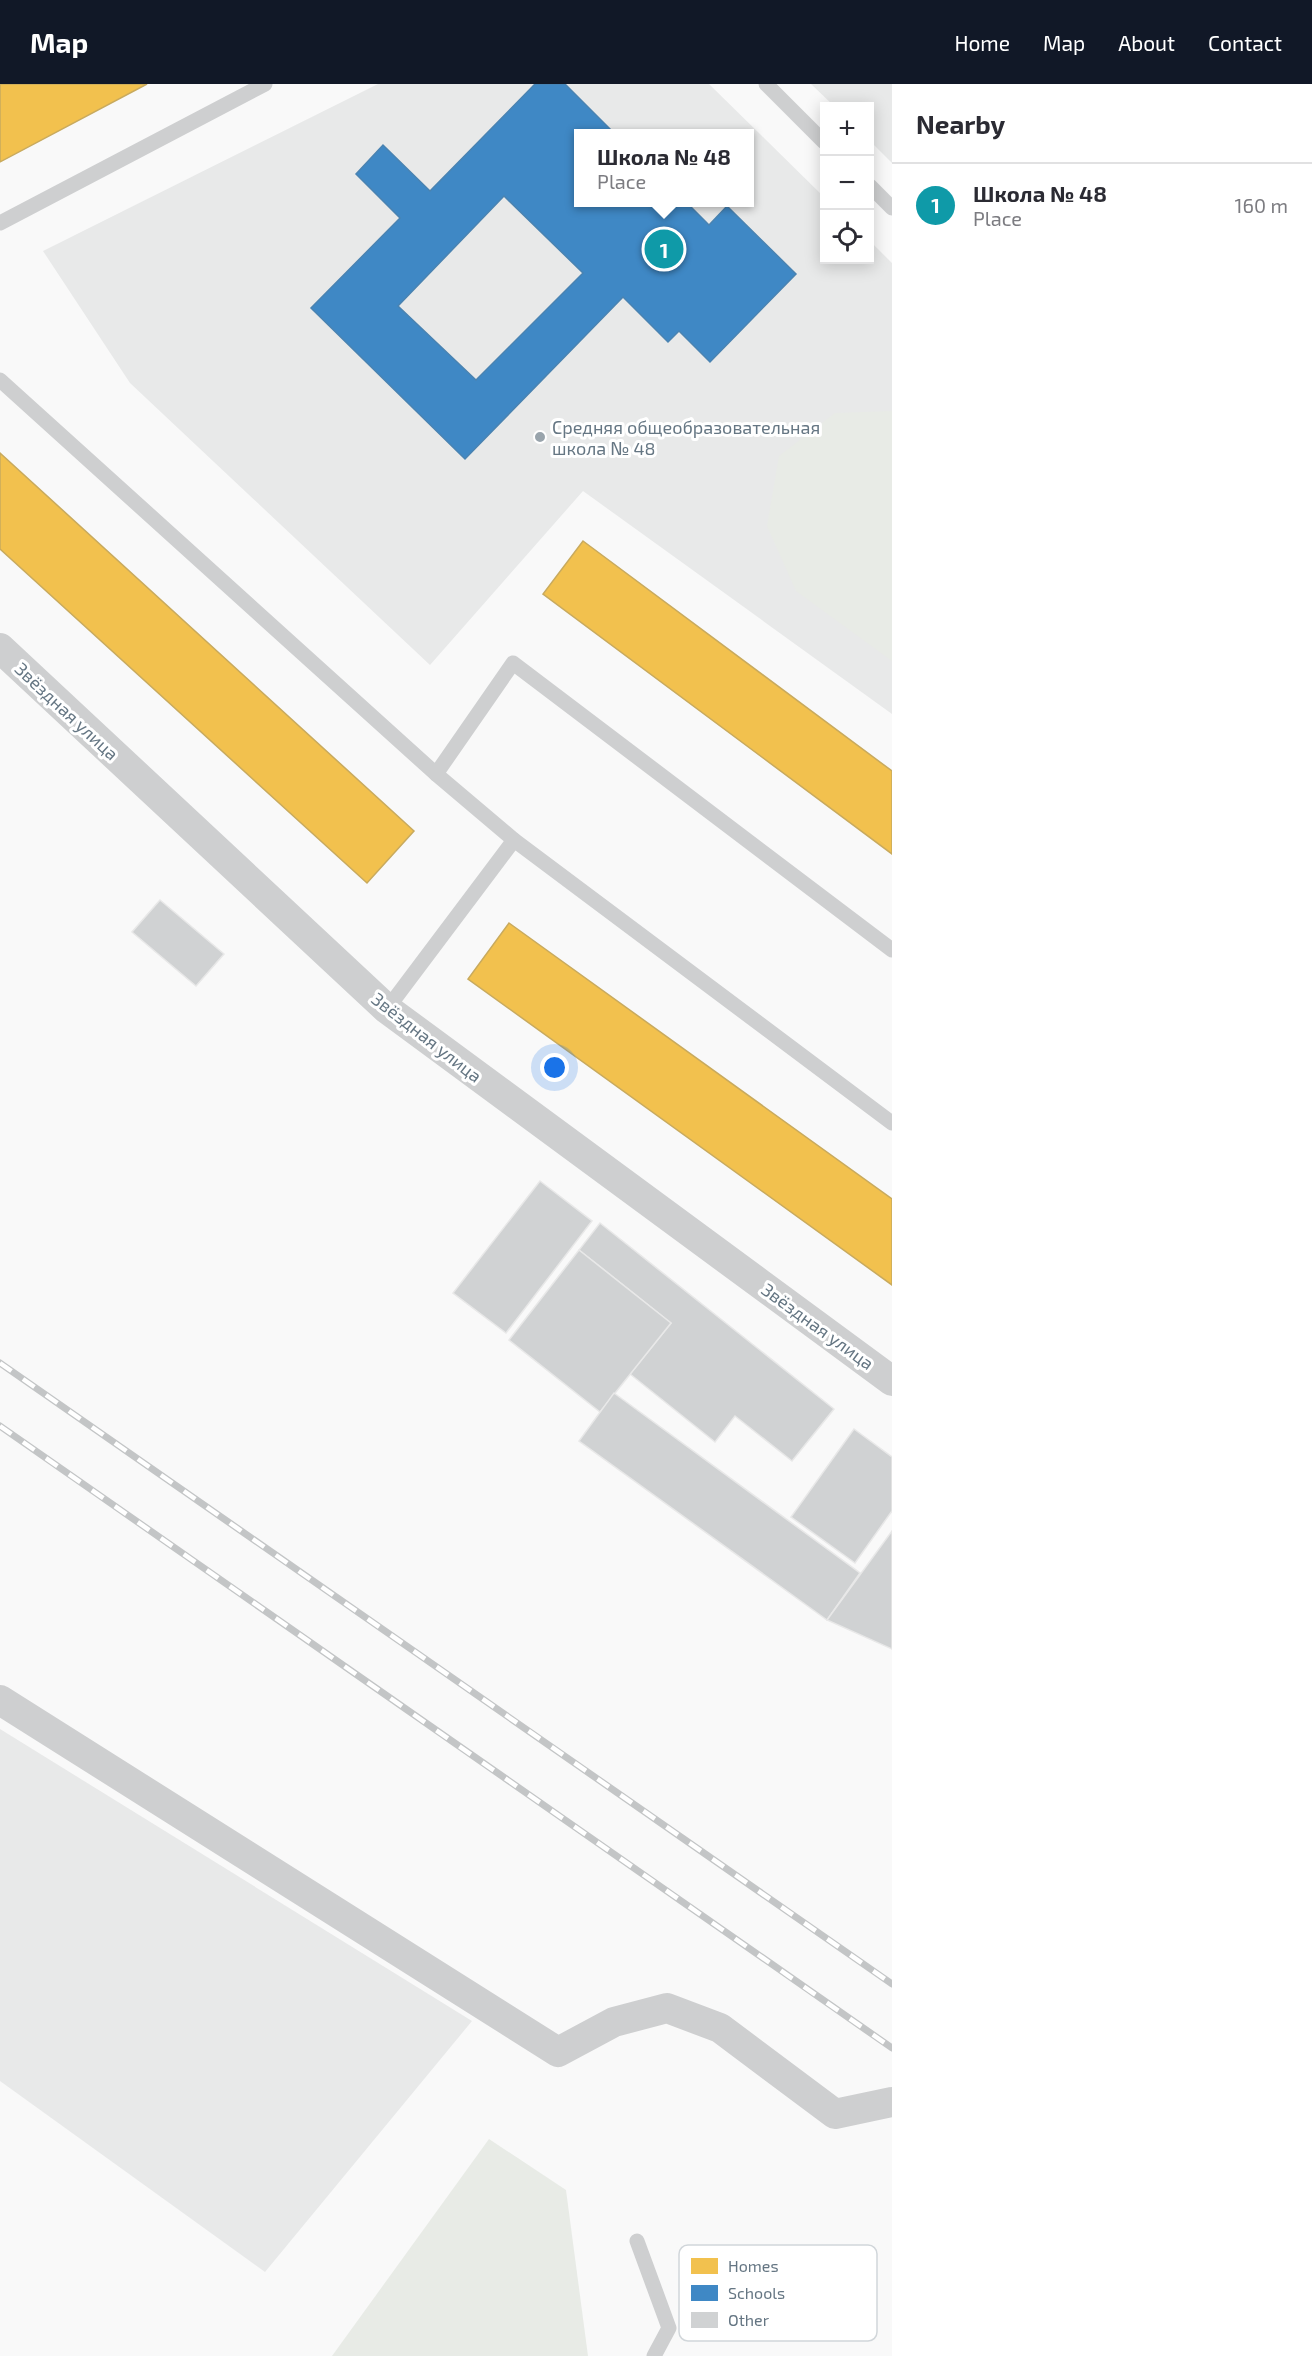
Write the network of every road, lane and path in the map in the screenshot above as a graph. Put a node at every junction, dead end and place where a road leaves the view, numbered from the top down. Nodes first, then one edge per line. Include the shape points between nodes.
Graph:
1 (266, 84) edge
2 (766, 84) edge
3 (820, 137) edge
4 (874, 190) edge
5 (892, 208) edge
6 (0, 223) edge
7 (0, 380) edge
8 (0, 648) edge
9 (436, 774) junction
10 (514, 840) junction
11 (892, 950) edge
12 (387, 1009) junction
13 (892, 1123) edge
14 (892, 1381) edge
15 (0, 1700) edge
16 (892, 2102) edge
17 (637, 2241) dead end
18 (654, 2356) edge

1 - 6 lane
2 - 3 lane
4 - 5 lane
7 - 9 lane
8 - 12 street, Звёздная улица
9 - 10 lane
9 - 11 lane via 513,663
10 - 12 lane
10 - 13 lane
12 - 14 street, Звёздная улица
15 - 16 street via 558,2052 614,2022 667,2008 720,2028 835,2114
17 - 18 lane via 669,2328

